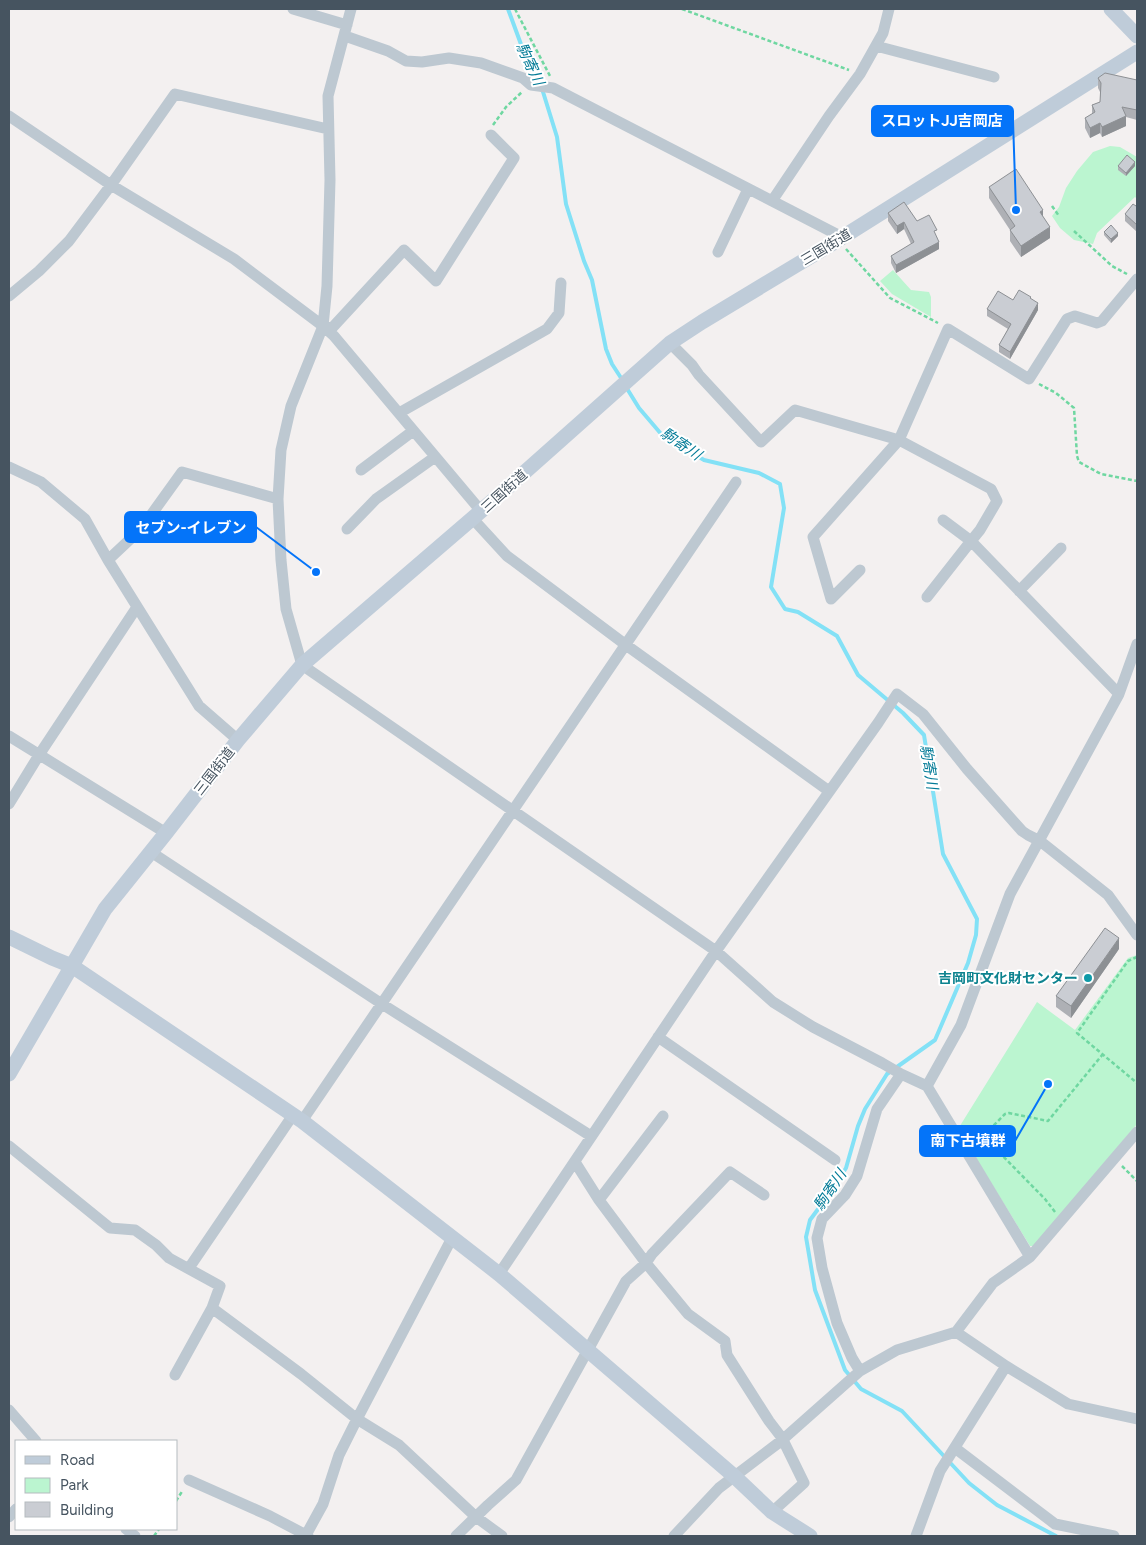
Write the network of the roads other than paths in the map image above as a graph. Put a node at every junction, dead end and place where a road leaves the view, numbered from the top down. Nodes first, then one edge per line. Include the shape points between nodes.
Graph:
1 (293, 9) edge
2 (351, 9) edge
3 (889, 9) edge
4 (1111, 9) edge
5 (346, 30) junction
6 (1137, 36) edge
7 (876, 46) junction
8 (1137, 52) edge
9 (994, 77) dead end
10 (9, 116) edge
11 (328, 129) junction
12 (491, 135) road end
13 (111, 185) junction
14 (748, 189) junction
15 (772, 201) junction
16 (840, 238) junction
17 (718, 252) dead end
18 (1137, 279) edge
19 (561, 283) dead end
20 (9, 296) edge
21 (323, 326) junction
22 (670, 343) junction
23 (399, 413) junction
24 (414, 431) junction
25 (899, 440) junction
26 (435, 457) junction
27 (9, 467) edge
28 (361, 470) dead end
29 (736, 482) dead end
30 (278, 499) junction
31 (477, 515) junction
32 (943, 520) dead end
33 (347, 529) dead end
34 (970, 541) junction
35 (1061, 548) dead end
36 (108, 560) junction
37 (860, 570) dead end
38 (1019, 591) junction
39 (927, 597) dead end
40 (137, 607) junction
41 (1137, 644) edge
42 (626, 645) junction
43 (302, 665) junction
44 (1118, 694) junction
45 (9, 736) edge
46 (238, 740) junction
47 (39, 755) junction
48 (829, 791) junction
49 (9, 804) edge
50 (513, 811) junction
51 (166, 833) junction
52 (1040, 841) junction
53 (150, 852) junction
54 (1137, 934) edge
55 (9, 937) edge
56 (716, 951) junction
57 (72, 966) junction
58 (382, 1004) junction
59 (658, 1037) junction
60 (9, 1074) edge
61 (901, 1074) junction
62 (927, 1086) junction
63 (663, 1116) dead end
64 (298, 1118) junction
65 (1137, 1132) edge
66 (591, 1136) junction
67 (9, 1146) edge
68 (835, 1160) dead end
69 (575, 1162) junction
70 (764, 1196) dead end
71 (600, 1200) junction
72 (452, 1238) junction
73 (1030, 1257) junction
74 (646, 1263) junction
75 (189, 1268) junction
76 (499, 1274) junction
77 (212, 1308) junction
78 (956, 1332) junction
79 (587, 1350) junction
80 (1006, 1366) junction
81 (859, 1372) junction
82 (175, 1375) dead end
83 (9, 1410) edge
84 (357, 1419) junction
85 (1137, 1420) edge
86 (782, 1438) junction
87 (35, 1440) edge
88 (954, 1450) junction
89 (734, 1476) junction
90 (189, 1480) dead end
91 (772, 1512) junction
92 (476, 1517) junction
93 (307, 1535) edge
94 (456, 1536) edge
95 (502, 1536) edge
96 (674, 1536) edge
97 (810, 1536) edge
98 (916, 1536) edge
99 (1114, 1536) edge

1 - 5 street
2 - 5 street
3 - 7 street
4 - 6 street
5 - 11 street via 328,96
5 - 14 street via 406,61 449,58 481,63 523,78 533,85 550,87
7 - 9 street
7 - 15 street
8 - 16 street, 三国街道
10 - 13 street
11 - 13 street via 175,94
11 - 21 street via 330,180
12 - 21 street via 514,158 436,281 404,250 332,328
13 - 20 street via 68,241
13 - 21 street via 234,259
14 - 15 street
14 - 17 street
15 - 16 street
16 - 22 street, 三国街道
18 - 25 street via 1102,321 1098,323 1075,316 1066,319 1029,379 948,329
19 - 23 street via 559,313 547,329
21 - 23 street
21 - 30 street via 291,406 281,450
22 - 25 street via 761,442 795,410
22 - 31 street, 三国街道
23 - 24 street
24 - 26 street
24 - 28 street
25 - 34 street via 991,489 997,501
25 - 37 street via 813,537 831,599
26 - 31 street
26 - 33 street via 376,500
27 - 36 street via 41,482 84,519
29 - 42 street
30 - 36 street via 182,472 141,529
30 - 43 street via 286,609
31 - 42 street via 507,556
31 - 43 street, 三国街道
32 - 34 street
34 - 38 street
34 - 39 street
35 - 38 street
36 - 40 street
38 - 44 street
40 - 46 street via 199,706
40 - 47 street
41 - 44 street
42 - 48 street
42 - 50 street
43 - 46 street, 三国街道
43 - 50 street
44 - 52 street
45 - 47 street
46 - 51 street, 三国街道
47 - 49 street
47 - 51 street
48 - 52 street via 897,694 923,714 1022,831
48 - 56 street
50 - 56 street
50 - 58 street
51 - 53 street, 三国街道
52 - 54 street via 1108,895
52 - 62 street via 1010,894 961,1025
53 - 57 street, 三国街道 via 105,909
53 - 58 street
55 - 57 street
56 - 59 street
56 - 61 street via 773,1002 813,1028
57 - 60 street, 三国街道
57 - 64 street
58 - 64 street
58 - 66 street
59 - 66 street
59 - 68 street
61 - 62 street
61 - 81 street via 877,1110 857,1176 845,1195 822,1219 817,1238 837,1323
62 - 73 street
63 - 71 street
64 - 72 street
64 - 75 street
65 - 73 street
66 - 69 street
67 - 75 street via 110,1228 135,1230 168,1258
69 - 71 street
69 - 76 street
70 - 74 street via 730,1172
71 - 74 street
72 - 76 street
72 - 84 street
73 - 78 street via 993,1283
74 - 79 street via 626,1281
74 - 86 street via 688,1314 725,1341 727,1355
75 - 77 street via 220,1286
76 - 79 street
77 - 82 street
77 - 84 street
78 - 80 street
78 - 81 street via 897,1350
79 - 89 street
79 - 92 street via 516,1480
80 - 85 street via 1068,1404
80 - 88 street
81 - 86 street
83 - 87 street
84 - 92 street via 399,1445
84 - 93 street
86 - 89 street
86 - 91 street via 804,1483
88 - 98 street via 943,1468
88 - 99 street via 1055,1524
89 - 91 street
89 - 96 street
90 - 93 street
91 - 97 street
92 - 94 street
92 - 95 street

